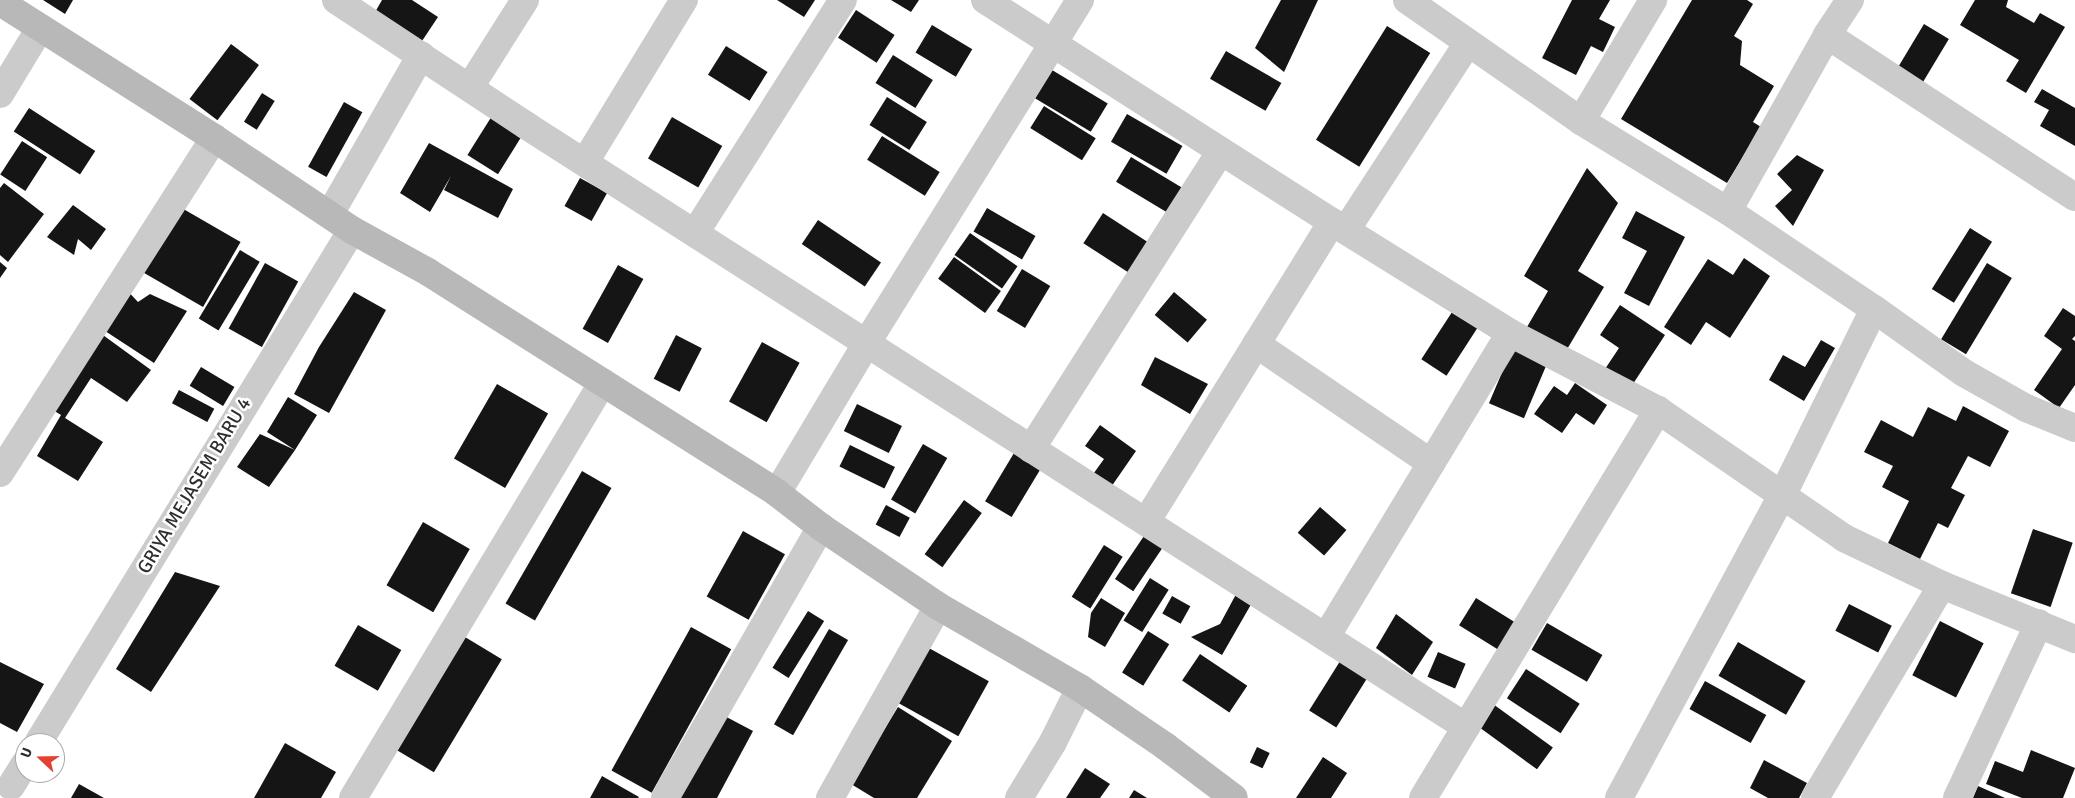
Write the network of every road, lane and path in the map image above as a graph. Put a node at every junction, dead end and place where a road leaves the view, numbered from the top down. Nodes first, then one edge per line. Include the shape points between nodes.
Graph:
1 (524, 0) edge
2 (684, 0) edge
3 (843, 0) edge
4 (985, 0) edge
5 (1080, 0) edge
6 (1407, 0) edge
7 (1653, 0) edge
8 (1850, 0) edge
9 (0, 2) edge
10 (354, 5) edge
11 (40, 28) junction
12 (1827, 35) junction
13 (1052, 43) junction
14 (1468, 43) junction
15 (421, 55) junction
16 (470, 87) junction
17 (0, 94) edge
18 (1581, 121) junction
19 (214, 138) junction
20 (1221, 151) junction
21 (585, 162) junction
22 (2075, 197) edge
23 (1728, 212) junction
24 (330, 214) junction
25 (1339, 226) junction
26 (352, 230) junction
27 (695, 233) junction
28 (1874, 309) junction
29 (1510, 332) junction
30 (866, 344) junction
31 (1256, 344) junction
32 (603, 382) junction
33 (1658, 410) junction
34 (2075, 428) edge
35 (1031, 448) junction
36 (1431, 463) junction
37 (0, 473) edge
38 (777, 493) junction
39 (1783, 494) junction
40 (1146, 522) junction
41 (820, 527) junction
42 (1942, 585) junction
43 (938, 606) junction
44 (2038, 623) junction
45 (1326, 637) junction
46 (2075, 639) edge
47 (1080, 688) junction
48 (1466, 727) junction
49 (44, 733) edge
50 (353, 798) edge
51 (664, 798) edge
52 (830, 798) edge
53 (1019, 798) edge
54 (1234, 798) edge
55 (1423, 798) edge
56 (1619, 798) edge
57 (1815, 798) edge
58 (1957, 798) edge

1 - 16 street
2 - 21 street
3 - 27 street
4 - 13 street
5 - 13 street
6 - 14 street
7 - 18 street
8 - 12 street
9 - 11 main road
10 - 15 street
11 - 17 street
11 - 19 main road
12 - 22 street
12 - 23 street
13 - 20 street
13 - 30 street
14 - 18 street
14 - 25 street
15 - 16 street
15 - 24 street
16 - 21 street
18 - 23 street
19 - 24 main road
19 - 37 street
20 - 25 street
20 - 35 street
21 - 27 street
23 - 28 street
24 - 26 main road
25 - 29 street
25 - 31 street
26 - 32 main road via 428,272
26 - 49 street, GRIYA MEJASEM BARU 4
27 - 30 street
28 - 34 street via 1964,373 2026,408
28 - 39 street
29 - 33 street
29 - 36 street
30 - 35 street
30 - 38 street
31 - 36 street
31 - 40 street
32 - 38 main road
32 - 50 street
33 - 39 street
33 - 48 street
35 - 40 street
36 - 45 street
38 - 41 main road
39 - 42 street via 1844,538
39 - 56 street
40 - 45 street
41 - 43 main road
41 - 51 street
42 - 44 street
42 - 57 street
43 - 47 main road
43 - 52 street
44 - 46 street
44 - 58 street
45 - 48 street
47 - 53 street via 1053,742
47 - 54 main road
48 - 55 street

